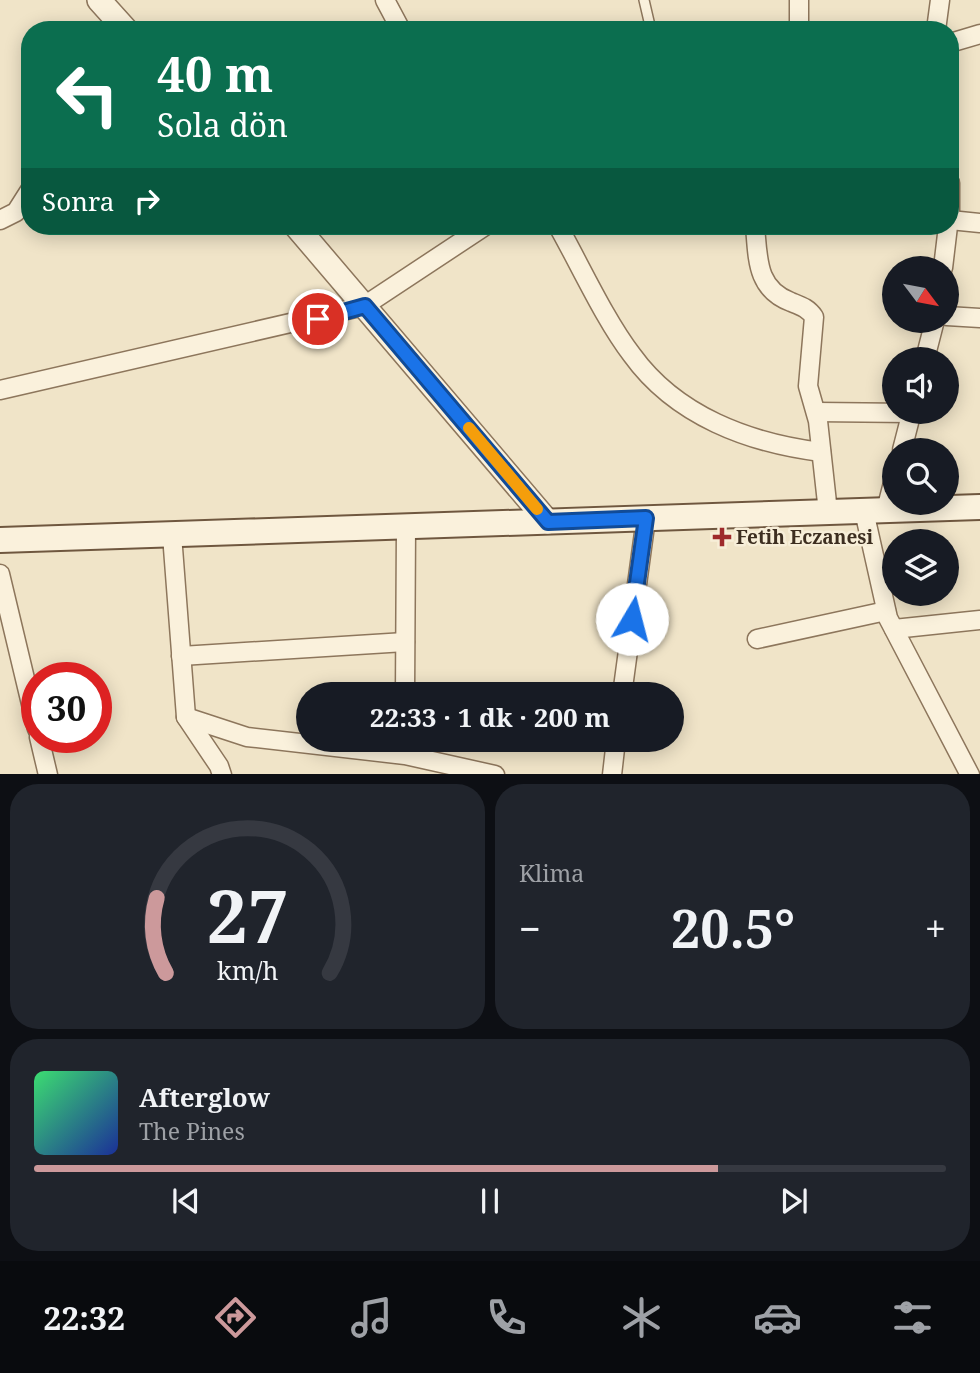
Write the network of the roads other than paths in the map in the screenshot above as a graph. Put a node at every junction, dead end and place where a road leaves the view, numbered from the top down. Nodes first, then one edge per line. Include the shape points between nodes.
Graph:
1 (99, 0) edge
2 (385, 0) edge
3 (644, 0) edge
4 (799, 0) edge
5 (940, 0) edge
6 (119, 21) edge
7 (396, 21) edge
8 (649, 21) edge
9 (799, 21) edge
10 (937, 21) edge
11 (980, 34) edge
12 (959, 40) edge
13 (21, 204) edge
14 (0, 220) edge
15 (959, 221) edge
16 (980, 223) edge
17 (304, 235) edge
18 (472, 235) edge
19 (563, 235) edge
20 (756, 235) edge
21 (947, 235) edge
22 (944, 256) edge
23 (365, 306) junction
24 (959, 317) edge
25 (980, 318) edge
26 (0, 390) edge
27 (816, 412) junction
28 (882, 412) edge
29 (821, 452) junction
30 (882, 499) edge
31 (980, 507) edge
32 (875, 511) junction
33 (828, 512) junction
34 (646, 518) junction
35 (548, 522) junction
36 (406, 527) junction
37 (172, 535) junction
38 (0, 540) edge
39 (0, 574) edge
40 (886, 611) junction
41 (980, 620) edge
42 (894, 629) junction
43 (757, 639) dead end
44 (405, 642) junction
45 (181, 656) junction
46 (21, 662) edge
47 (405, 682) edge
48 (624, 682) edge
49 (186, 717) junction
50 (615, 752) edge
51 (43, 753) edge
52 (415, 757) edge
53 (48, 774) edge
54 (222, 774) edge
55 (491, 774) edge
56 (612, 774) edge
57 (969, 774) edge

1 - 6 street
2 - 7 street
3 - 8 lane
4 - 9 street
5 - 10 street
11 - 12 street
13 - 14 street
15 - 16 street
17 - 23 street
18 - 23 street
19 - 29 street via 631,355 656,382 708,419 744,436 779,447
20 - 27 street via 765,284 814,317 808,386
21 - 22 street
23 - 26 street
23 - 35 street
24 - 25 street
27 - 28 street
27 - 29 street
29 - 33 street
30 - 32 street
31 - 32 main road
32 - 33 main road
32 - 40 street
33 - 34 main road
34 - 35 main road
34 - 48 street
35 - 36 main road
36 - 37 main road
36 - 44 street
37 - 38 main road
37 - 45 street
39 - 46 street
40 - 42 street
40 - 43 street
41 - 42 street
42 - 57 street
44 - 45 street
44 - 47 street
45 - 49 street
49 - 52 street via 247,737
49 - 54 street
50 - 56 street
51 - 53 street
52 - 55 street

